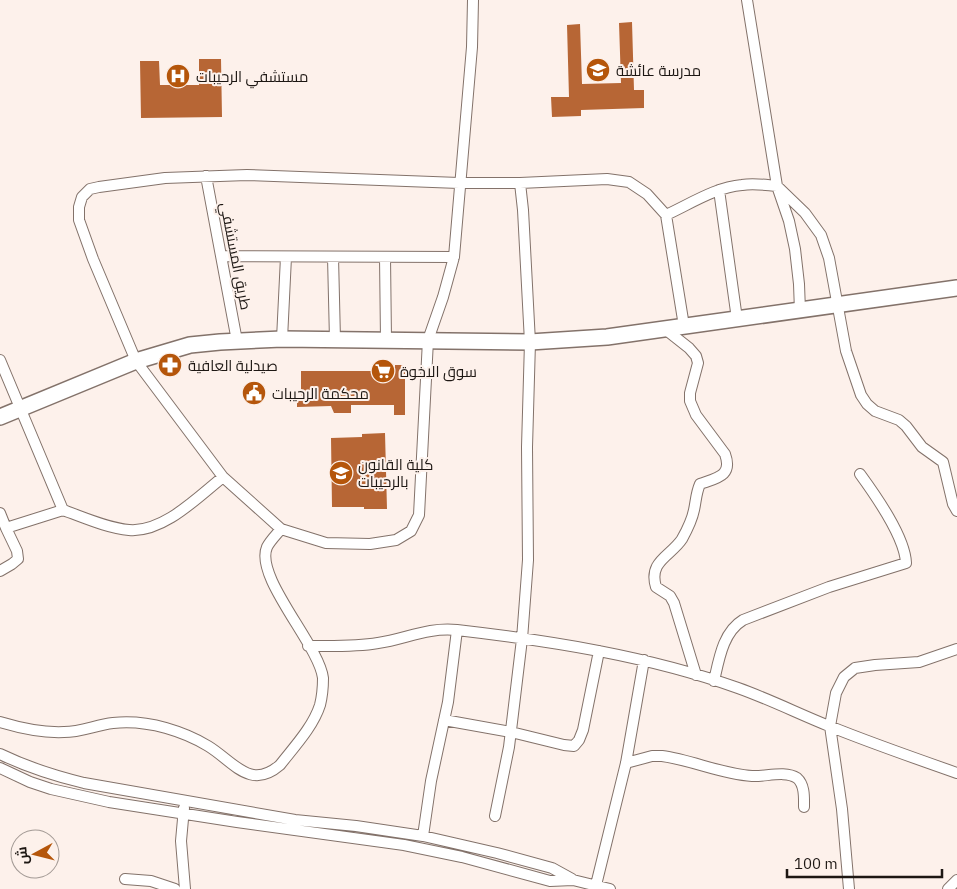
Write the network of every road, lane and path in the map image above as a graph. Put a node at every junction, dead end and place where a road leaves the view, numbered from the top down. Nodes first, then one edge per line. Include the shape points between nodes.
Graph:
1 (473, 0) edge
2 (747, 0) edge
3 (206, 176) junction
4 (459, 182) junction
5 (520, 183) junction
6 (777, 186) junction
7 (718, 190) junction
8 (666, 215) junction
9 (222, 256) junction
10 (286, 256) junction
11 (333, 257) junction
12 (385, 257) junction
13 (454, 257) junction
14 (957, 288) edge
15 (837, 305) junction
16 (800, 311) junction
17 (737, 319) junction
18 (684, 326) junction
19 (665, 329) junction
20 (282, 340) junction
21 (334, 340) junction
22 (386, 340) junction
23 (428, 340) junction
24 (237, 341) junction
25 (530, 342) junction
26 (0, 360) edge
27 (136, 361) junction
28 (21, 408) junction
29 (0, 417) edge
30 (860, 474) dead end
31 (224, 477) junction
32 (62, 510) junction
33 (957, 511) edge
34 (0, 513) edge
35 (6, 528) junction
36 (281, 529) junction
37 (0, 571) edge
38 (457, 630) junction
39 (522, 639) junction
40 (308, 646) junction
41 (957, 649) edge
42 (599, 651) junction
43 (644, 660) junction
44 (696, 675) junction
45 (714, 681) junction
46 (444, 720) junction
47 (0, 722) edge
48 (830, 726) junction
49 (511, 732) junction
50 (0, 754) edge
51 (626, 764) junction
52 (0, 768) edge
53 (957, 774) edge
54 (185, 800) junction
55 (804, 807) dead end
56 (183, 813) junction
57 (495, 816) dead end
58 (295, 825) junction
59 (423, 836) junction
60 (125, 879) dead end
61 (573, 880) junction
62 (957, 880) edge
63 (596, 885) junction
64 (175, 889) edge
65 (185, 889) edge
66 (610, 889) edge
67 (849, 889) edge
68 (948, 889) edge

1 - 4 street via 467,118
2 - 6 street
3 - 4 street
3 - 9 street, طريق المستشفي
3 - 27 street via 108,186 90,190 82,197 79,220
4 - 5 street
4 - 13 street
5 - 8 street via 607,179 629,182 647,194
5 - 25 street
6 - 7 street via 740,185
6 - 15 street via 805,213 821,235 829,258
6 - 16 street via 795,249
7 - 8 street
7 - 17 street
8 - 18 street
9 - 10 street
9 - 24 street, طريق المستشفي
10 - 11 street
10 - 20 street
11 - 12 street
11 - 21 street
12 - 13 street
12 - 22 street
13 - 23 street
14 - 15 main road
15 - 16 main road
15 - 33 street via 846,350 861,395 875,411 899,420 922,447 943,462
16 - 17 main road
17 - 18 main road
18 - 19 main road
19 - 25 main road
19 - 44 street via 696,356 698,363 690,401 728,461 722,475 700,484 687,529 661,560 654,580 656,587 670,596 674,603
20 - 21 main road
20 - 24 main road
21 - 22 main road
22 - 23 main road
23 - 25 main road
23 - 36 street via 419,515 411,531 396,540 344,545 318,542
24 - 27 main road via 190,345
25 - 39 street via 528,560
26 - 28 street
27 - 28 main road
27 - 31 street
28 - 29 main road
28 - 32 street
30 - 45 street via 895,530 906,563 829,587 742,620 728,636
31 - 32 street via 179,512 158,525 146,528 130,530
31 - 36 street
32 - 35 street
34 - 35 street
35 - 37 street via 18,559
36 - 40 street via 266,548 265,563 273,584
38 - 39 street
38 - 40 street via 429,630 379,643
38 - 46 street
39 - 42 street
39 - 49 street
40 - 47 street via 322,678 320,704 280,766 260,776 248,774 209,746 167,728 137,722 46,732
41 - 48 street via 919,662 855,668 844,677 836,693
42 - 43 street
42 - 49 street via 583,730 574,746
43 - 44 street
43 - 51 street
44 - 45 street
45 - 48 street via 739,688
46 - 49 street
46 - 59 street via 430,781
48 - 53 street
48 - 67 street
49 - 57 street
50 - 54 street via 52,775 84,783
51 - 55 street via 662,756 742,775 794,776 803,787
51 - 63 street
52 - 56 street via 52,789 109,802
54 - 56 street
54 - 58 street
56 - 58 street
56 - 65 street
58 - 59 street via 364,827
58 - 61 street via 404,844 550,881
59 - 61 street via 552,868
60 - 64 street via 160,883
61 - 63 street
62 - 68 street
63 - 66 street

